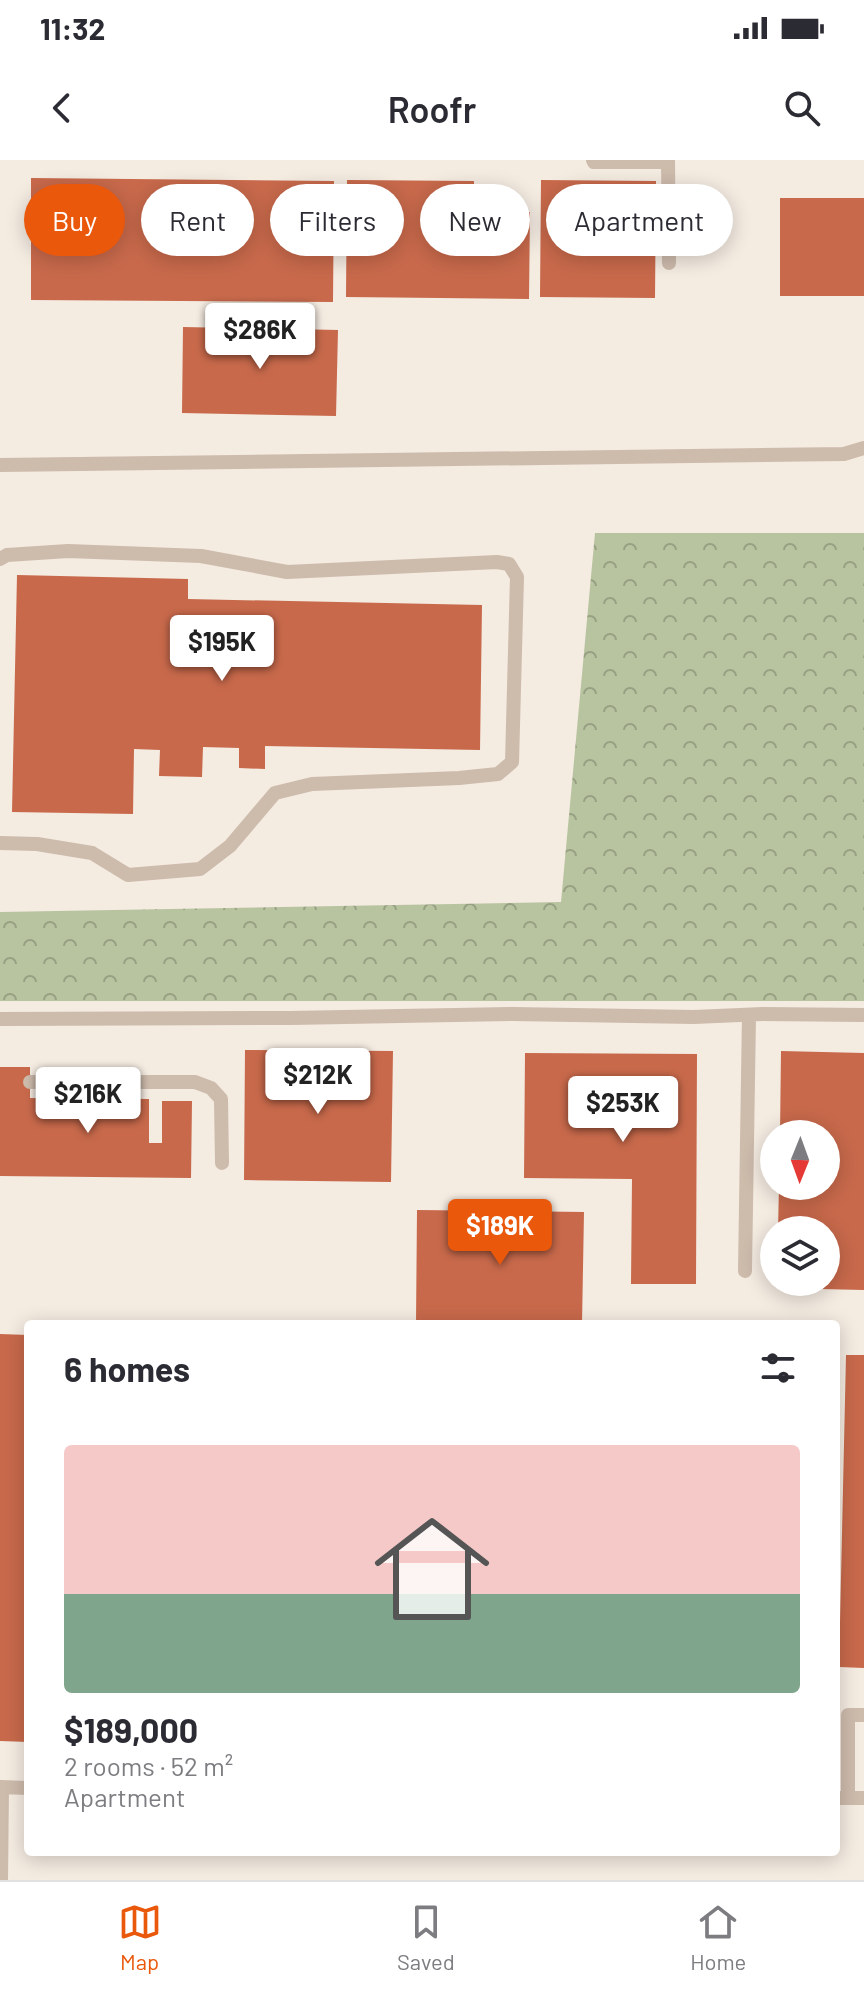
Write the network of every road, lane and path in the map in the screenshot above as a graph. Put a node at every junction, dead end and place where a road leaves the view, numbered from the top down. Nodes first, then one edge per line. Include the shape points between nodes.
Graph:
1 (593, 160) edge
2 (668, 161) edge
3 (669, 263) dead end
4 (864, 448) edge
5 (0, 465) edge
6 (0, 559) edge
7 (0, 843) edge
8 (749, 1015) junction
9 (864, 1015) edge
10 (0, 1019) edge
11 (30, 1082) dead end
12 (222, 1163) dead end
13 (745, 1271) dead end
14 (864, 1715) edge
15 (1, 1787) edge
16 (24, 1788) edge
17 (842, 1798) edge
18 (864, 1798) edge
19 (1, 1880) edge

1 - 2 lane
2 - 3 lane
4 - 5 lane via 844,454
6 - 7 lane via 68,551 201,556 287,572 497,562 509,564 517,577 512,762 498,774 312,784 275,793 230,846 200,869 128,875 92,853
8 - 9 lane
8 - 10 lane
8 - 13 lane
11 - 12 lane via 195,1082 211,1088 221,1099
14 - 17 lane via 848,1715
15 - 16 lane
15 - 19 lane
17 - 18 lane

